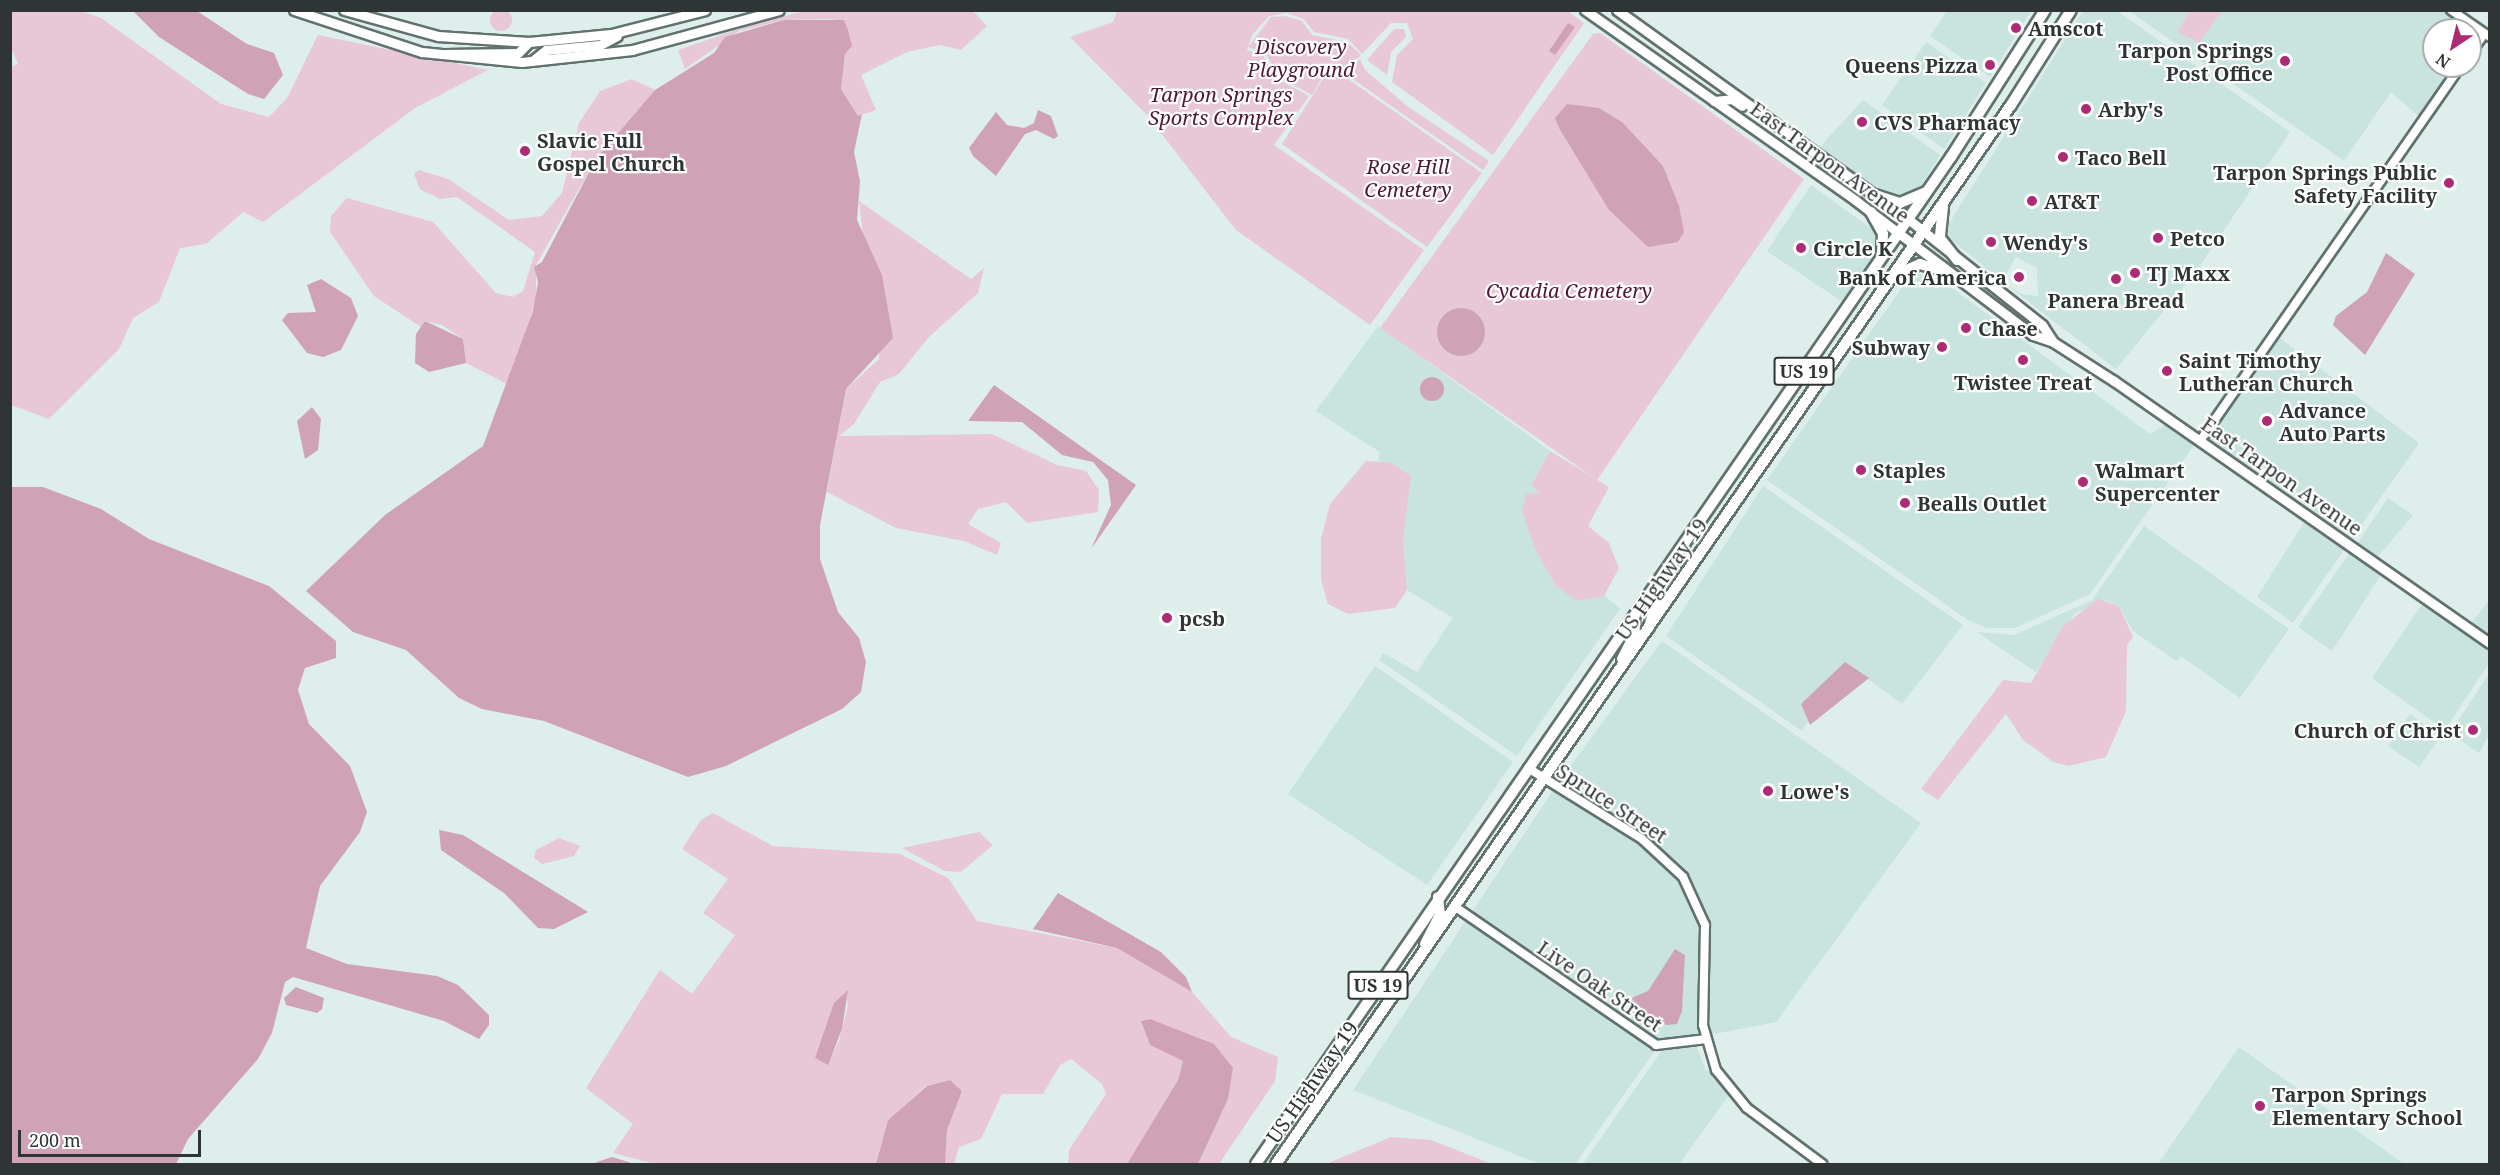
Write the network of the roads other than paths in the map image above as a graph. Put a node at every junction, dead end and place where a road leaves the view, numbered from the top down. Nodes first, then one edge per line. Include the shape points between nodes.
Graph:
1 (294, 10) edge
2 (344, 10) edge
3 (705, 10) edge
4 (779, 10) edge
5 (1585, 10) edge
6 (1617, 10) edge
7 (2045, 10) edge
8 (2061, 10) edge
9 (2071, 10) edge
10 (2451, 10) edge
11 (627, 31) junction
12 (2487, 36) edge
13 (529, 42) junction
14 (2048, 47) junction
15 (440, 55) junction
16 (532, 61) junction
17 (2453, 78) edge
18 (1714, 101) junction
19 (1771, 120) junction
20 (1927, 192) junction
21 (1875, 195) junction
22 (1945, 202) junction
23 (1871, 212) junction
24 (1908, 219) junction
25 (1923, 232) junction
26 (1898, 233) junction
27 (1914, 246) junction
28 (1880, 260) junction
29 (1957, 260) junction
30 (1950, 273) junction
31 (1893, 277) junction
32 (2053, 342) junction
33 (2200, 441) junction
34 (1681, 550) junction
35 (1634, 618) junction
36 (1649, 628) junction
37 (2490, 643) edge
38 (1616, 676) junction
39 (1528, 768) junction
40 (1545, 779) junction
41 (1438, 897) junction
42 (1457, 908) junction
43 (1411, 972) junction
44 (1707, 1039) junction
45 (1256, 1164) edge
46 (1276, 1164) edge
47 (1822, 1164) edge

1 - 15 main road via 369,39
2 - 13 main road via 438,36
3 - 11 main road
4 - 16 main road via 632,50
5 - 18 main road, East Tarpon Avenue
6 - 19 main road, East Tarpon Avenue
7 - 20 highway, US Highway 19 / US 19
8 - 14 highway
9 - 14 highway, US Highway 19 / US 19
10 - 12 street
11 - 13 main road
11 - 16 main road via 600,45 542,51
13 - 15 main road via 518,53 459,50
14 - 22 highway, US Highway 19 / US 19
15 - 16 main road
17 - 33 street
18 - 19 main road via 1732,99
18 - 23 main road, East Tarpon Avenue
19 - 21 main road, East Tarpon Avenue
20 - 21 highway via 1900,202
20 - 24 highway, US Highway 19 / US 19
21 - 24 main road, East Tarpon Avenue
22 - 25 highway, US Highway 19 / US 19
22 - 29 highway via 1940,238
23 - 26 main road, East Tarpon Avenue
23 - 28 highway via 1883,234
24 - 25 main road, East Tarpon Avenue
24 - 26 highway, US Highway 19 / US 19
25 - 27 highway, US Highway 19 / US 19
25 - 29 main road, East Tarpon Avenue
26 - 27 main road, East Tarpon Avenue
26 - 28 highway, US Highway 19 / US 19
27 - 30 main road, East Tarpon Avenue
27 - 31 highway, US Highway 19 / US 19
28 - 34 highway, US Highway 19 / US 19
29 - 32 main road, East Tarpon Avenue via 2042,325
30 - 31 highway via 1920,264
30 - 32 main road, East Tarpon Avenue via 2033,335
31 - 36 highway, US Highway 19 / US 19
32 - 33 main road, East Tarpon Avenue
33 - 37 main road, East Tarpon Avenue
34 - 35 highway, US Highway 19 / US 19
34 - 36 highway via 1651,608
35 - 38 highway via 1635,633
35 - 39 highway, US Highway 19 / US 19
36 - 38 highway, US Highway 19 / US 19
38 - 40 highway, US Highway 19 / US 19
39 - 40 street, Spruce Street
39 - 41 highway, US Highway 19 / US 19
40 - 42 highway, US Highway 19 / US 19
40 - 44 street, Spruce Street via 1642,839 1683,877 1705,925
41 - 43 highway via 1440,914
41 - 45 highway, US Highway 19 / US 19
42 - 43 highway, US Highway 19 / US 19
42 - 44 street, Live Oak Street via 1656,1045
43 - 46 highway, US Highway 19 / US 19
44 - 47 street via 1714,1065 1732,1094

